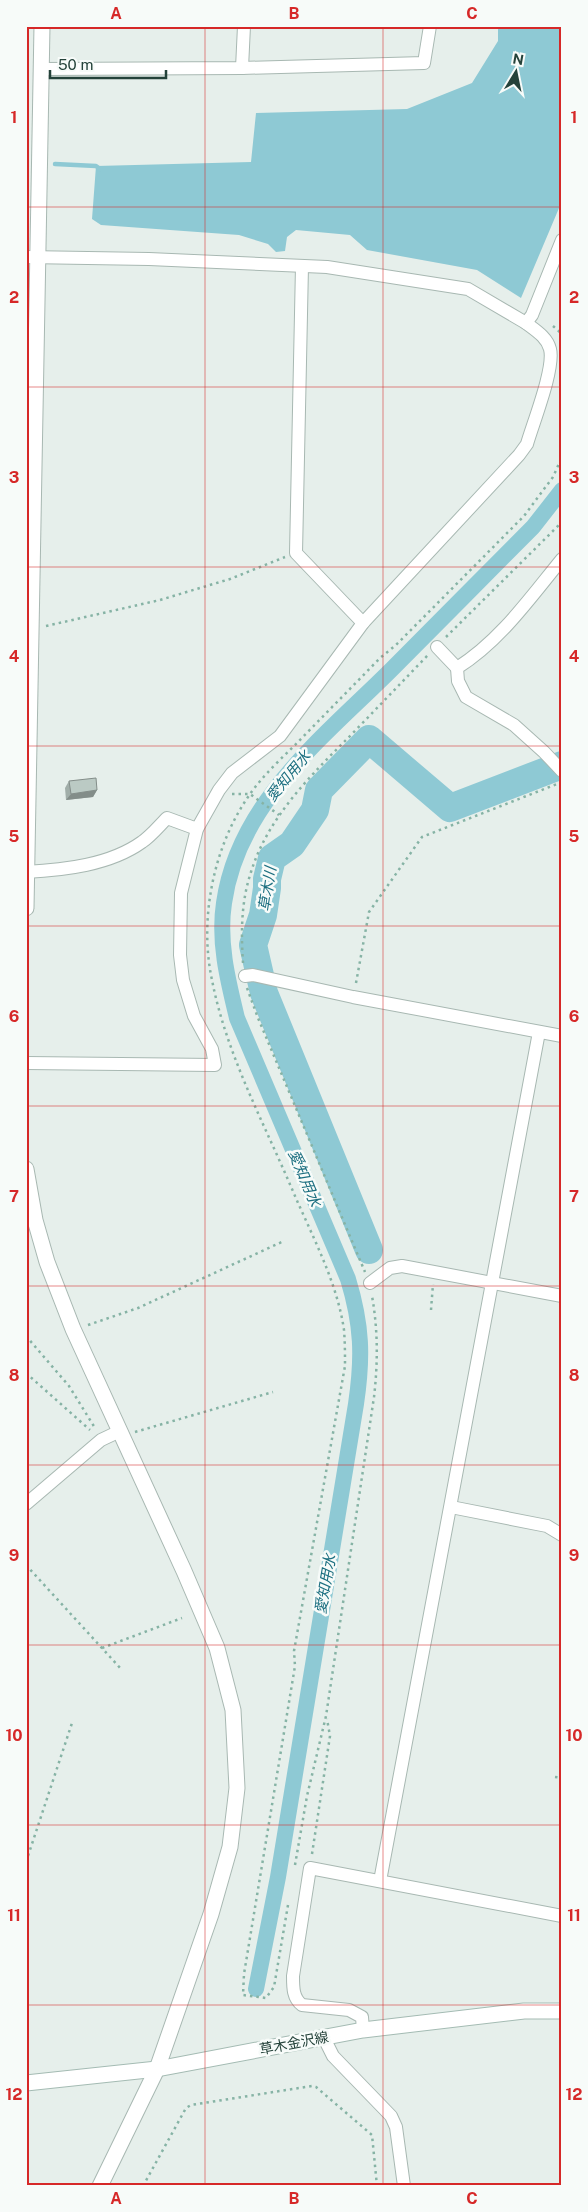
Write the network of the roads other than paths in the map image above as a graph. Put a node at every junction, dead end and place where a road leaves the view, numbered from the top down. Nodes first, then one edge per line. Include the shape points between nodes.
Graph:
1 (42, 26) edge
2 (244, 26) edge
3 (430, 26) edge
4 (242, 68) junction
5 (41, 69) junction
6 (562, 240) edge
7 (33, 257) edge
8 (302, 266) junction
9 (526, 323) junction
10 (562, 559) edge
11 (363, 623) junction
12 (437, 647) road end
13 (457, 668) junction
14 (562, 771) edge
15 (197, 829) junction
16 (27, 872) edge
17 (26, 908) edge
18 (245, 976) road end
19 (539, 1032) junction
20 (562, 1036) edge
21 (26, 1063) edge
22 (26, 1169) edge
23 (370, 1283) road end
24 (490, 1284) junction
25 (562, 1296) edge
26 (122, 1434) junction
27 (26, 1504) edge
28 (451, 1507) junction
29 (562, 1535) edge
30 (380, 1881) junction
31 (562, 1916) edge
32 (562, 2011) edge
33 (363, 2030) junction
34 (324, 2038) junction
35 (157, 2069) junction
36 (26, 2083) edge
37 (100, 2186) edge
38 (404, 2186) edge

1 - 5 street
2 - 4 street
3 - 4 street via 424,63
4 - 5 street
5 - 7 street
6 - 9 street
7 - 8 street
7 - 16 street via 32,627
8 - 9 street via 468,289
8 - 11 street via 296,553
9 - 11 street via 543,335 550,348 551,363 527,444
10 - 13 street via 489,644
11 - 15 street via 280,736 232,773
12 - 13 street
13 - 14 street via 458,681 466,697 514,725
15 - 16 street via 167,818 142,842 121,854 96,862
15 - 21 street via 181,893 180,955 183,980 194,1016 212,1049 215,1065
16 - 17 street
18 - 19 street
19 - 20 street
19 - 24 street
22 - 26 street via 46,1262
23 - 24 street via 390,1268 402,1266
24 - 25 street
24 - 28 street
26 - 27 street via 101,1440
26 - 35 street via 217,1648 233,1710 237,1788 230,1848 211,1914
28 - 29 street via 547,1526
28 - 30 street
30 - 31 street
30 - 33 street via 310,1868 293,1976 293,1992 302,2005 349,2010 362,2017
32 - 33 street, 草木金沢線 via 524,2011
33 - 34 street, 草木金沢線
34 - 35 street, 草木金沢線
34 - 38 street via 333,2056 391,2116 396,2127
35 - 36 street, 草木金沢線
35 - 37 street

